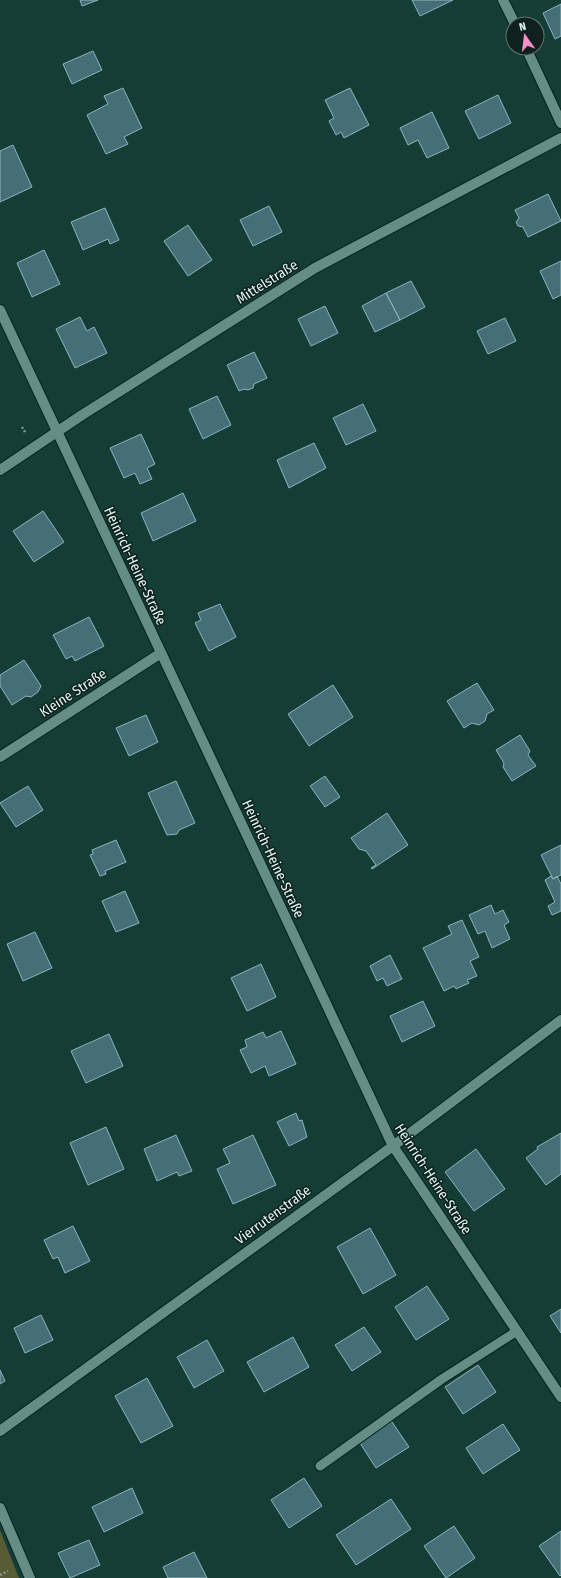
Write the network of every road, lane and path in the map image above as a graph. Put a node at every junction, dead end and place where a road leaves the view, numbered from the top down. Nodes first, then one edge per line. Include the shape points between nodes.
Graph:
1 (503, 0) edge
2 (511, 16) edge
3 (530, 56) edge
4 (561, 123) edge
5 (561, 138) edge
6 (0, 310) edge
7 (57, 434) junction
8 (0, 470) edge
9 (161, 653) junction
10 (0, 757) edge
11 (561, 1020) edge
12 (393, 1146) junction
13 (516, 1331) junction
14 (561, 1397) edge
15 (0, 1431) edge
16 (320, 1466) dead end
17 (0, 1508) edge
18 (30, 1578) edge

1 - 2 street
3 - 4 street
5 - 7 street, Mittelstraße via 315,268 82,415
6 - 7 street, Heinrich-Heine-Straße
7 - 8 street, Mittelstraße
7 - 9 street, Heinrich-Heine-Straße
9 - 10 street, Kleine Straße
9 - 12 street, Heinrich-Heine-Straße
11 - 12 street, Vierrutenstraße
12 - 13 street, Heinrich-Heine-Straße
12 - 15 street, Vierrutenstraße
13 - 14 street, Heinrich-Heine-Straße
13 - 16 lane via 442,1379
17 - 18 street

